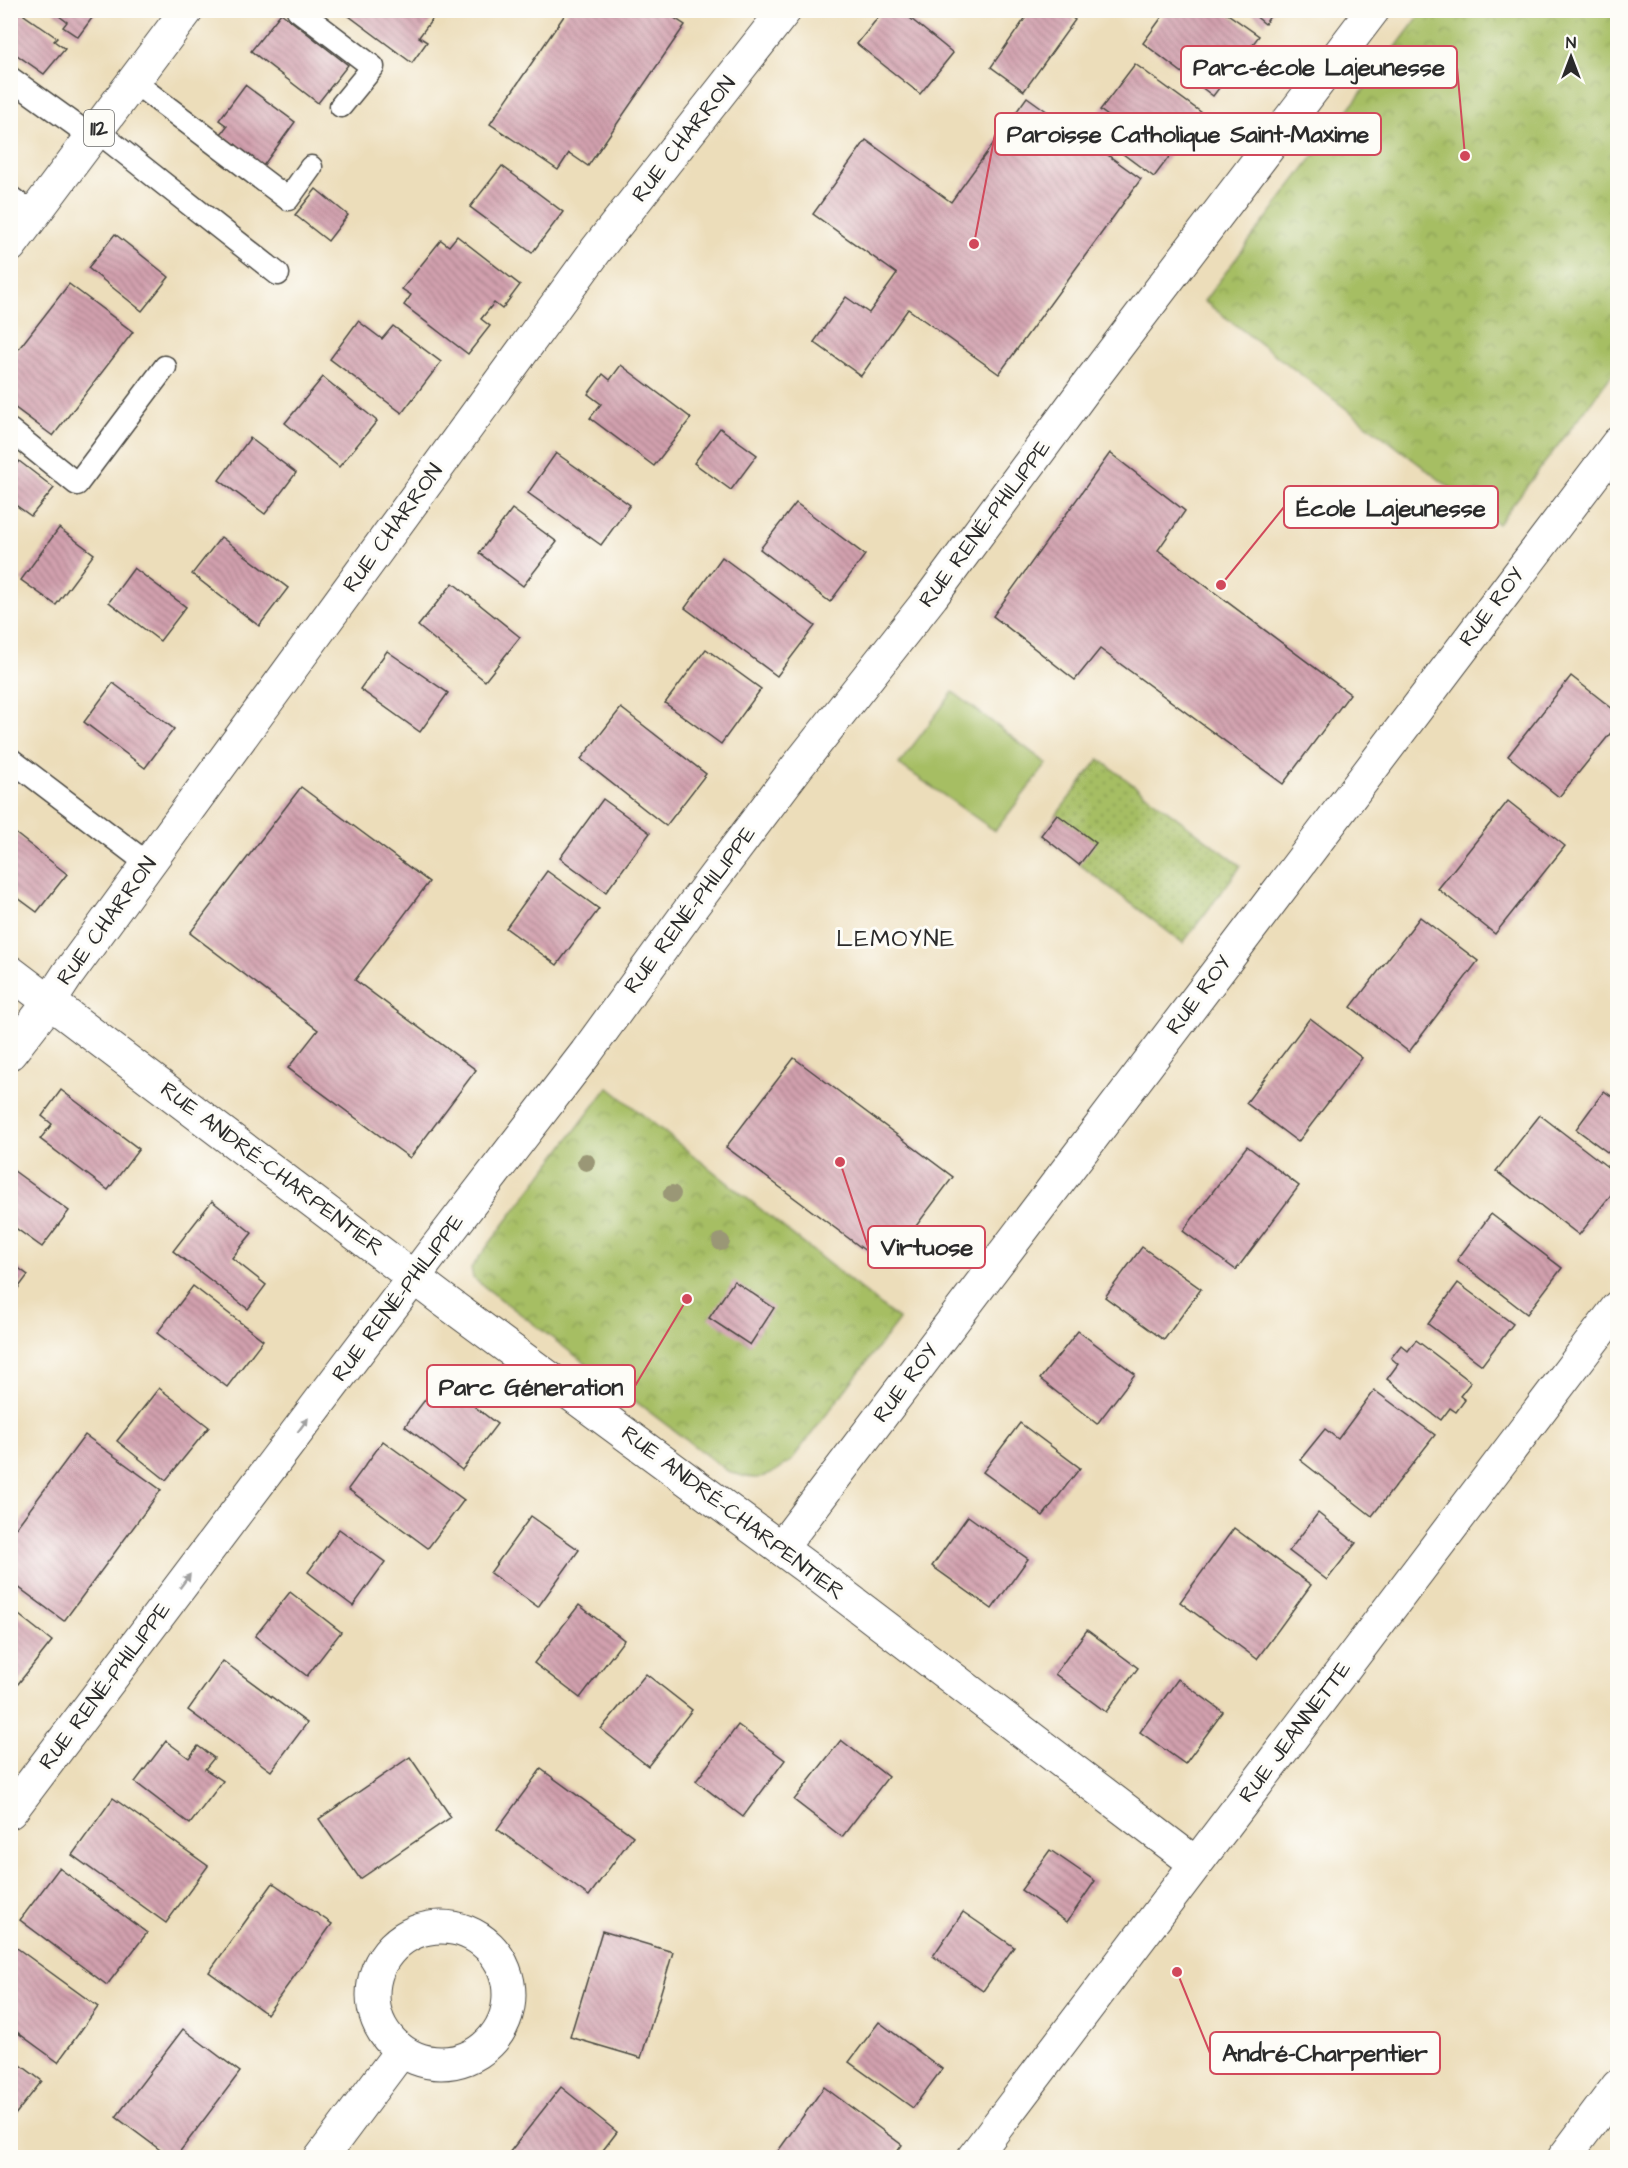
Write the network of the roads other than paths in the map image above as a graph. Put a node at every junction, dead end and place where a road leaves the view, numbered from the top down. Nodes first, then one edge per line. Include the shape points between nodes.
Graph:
1 (187, 10) edge
2 (298, 10) edge
3 (785, 10) edge
4 (1373, 10) edge
5 (10, 78) edge
6 (134, 82) junction
7 (341, 106) dead end
8 (94, 134) junction
9 (311, 167) dead end
10 (22, 206) edge
11 (10, 246) edge
12 (278, 274) dead end
13 (165, 367) dead end
14 (10, 430) edge
15 (1617, 443) edge
16 (10, 759) edge
17 (148, 864) junction
18 (10, 972) edge
19 (49, 1003) junction
20 (10, 1053) edge
21 (414, 1277) junction
22 (1617, 1307) edge
23 (781, 1548) junction
24 (10, 1812) edge
25 (1195, 1863) junction
26 (401, 2051) junction
27 (1617, 2086) edge
28 (321, 2157) edge
29 (973, 2157) edge
30 (1564, 2157) edge

1 - 6 street, 112
2 - 7 lane via 373,67
3 - 17 street, RUE CHARRON via 597,249
4 - 21 street, RUE RENÉ-PHILIPPE
5 - 8 lane
6 - 8 street, 112
6 - 9 lane via 288,199
8 - 10 street, 112
8 - 12 lane
10 - 11 street, 112
13 - 14 lane via 77,484
15 - 23 street, RUE ROY
16 - 17 lane
17 - 19 street, RUE CHARRON
18 - 19 street, RUE ANDRÉ-CHARPENTIER
19 - 20 street, RUE CHARRON
19 - 21 street, RUE ANDRÉ-CHARPENTIER
21 - 23 street, RUE ANDRÉ-CHARPENTIER
24 -> 21 street, RUE RENÉ-PHILIPPE
22 - 25 street, RUE JEANNETTE
23 - 25 street, RUE ANDRÉ-CHARPENTIER
25 - 29 street, RUE JEANNETTE
26 - 26 street via 385,2035 375,2014 372,1991 377,1968 390,1948 408,1934 430,1927 453,1927 475,1934 505,1966 509,2010 500,2031 476,2054 444,2064 422,2061
26 - 28 street
27 - 30 street

